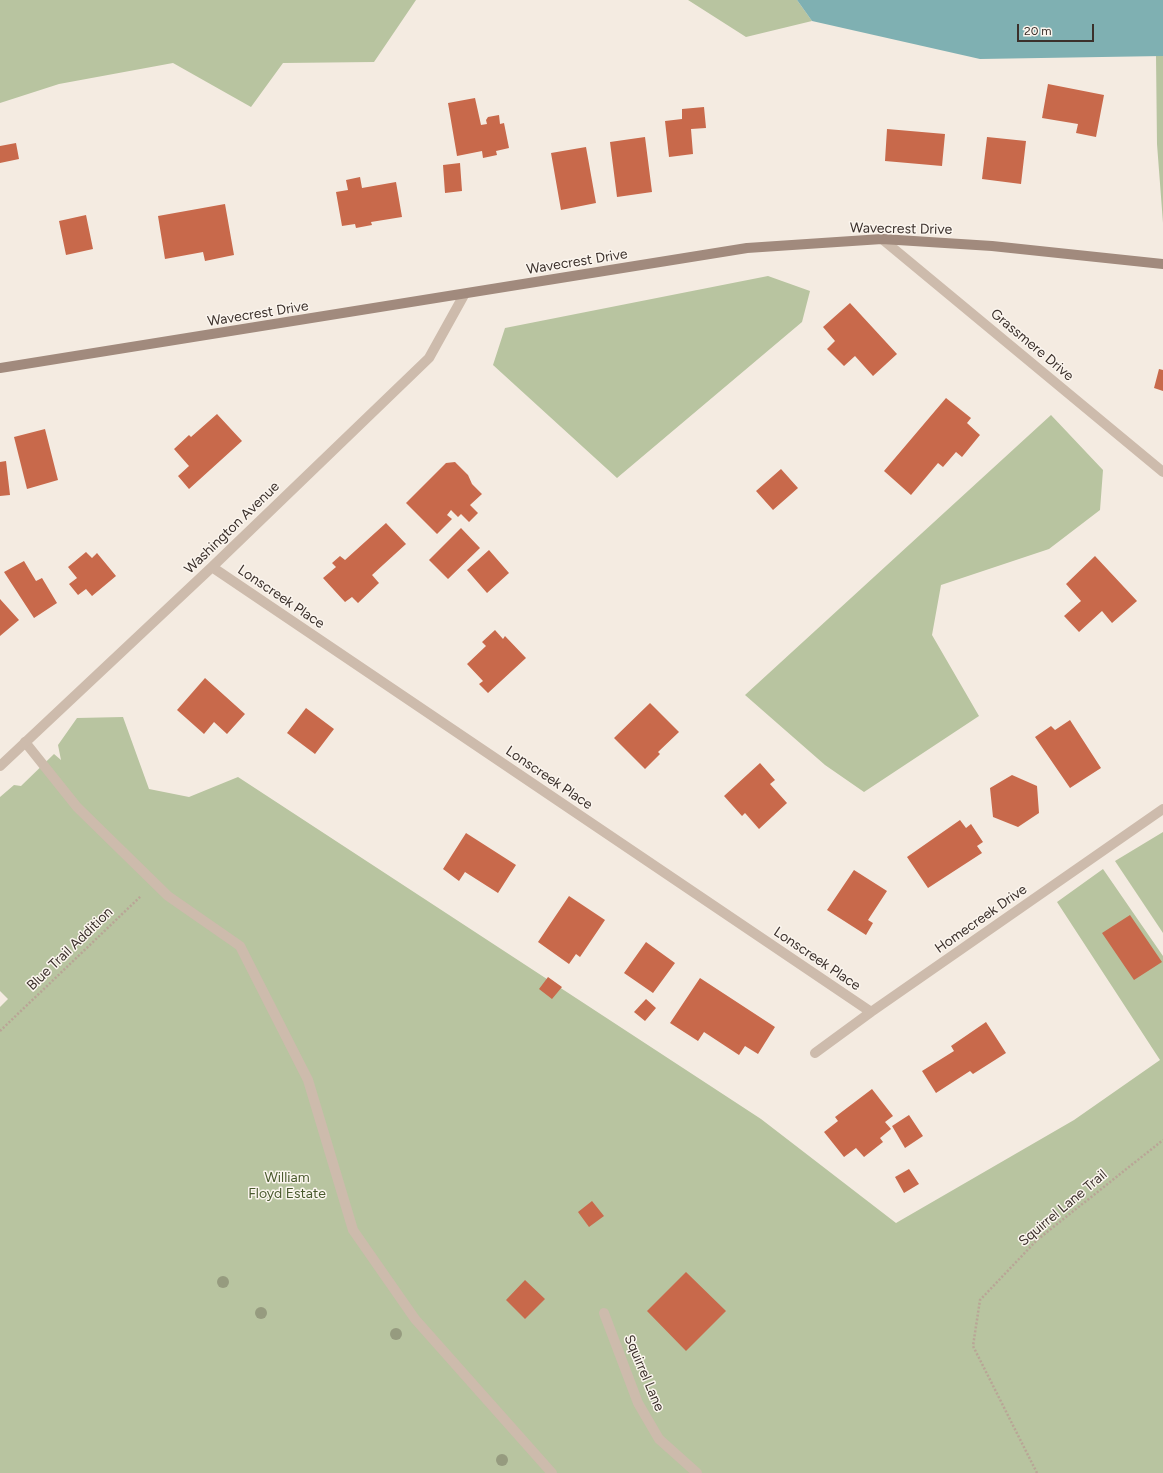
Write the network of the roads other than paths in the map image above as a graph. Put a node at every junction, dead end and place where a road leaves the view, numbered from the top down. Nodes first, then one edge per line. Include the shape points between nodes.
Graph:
1 (882, 239) junction
2 (1163, 264) edge
3 (464, 295) junction
4 (0, 368) edge
5 (1163, 472) edge
6 (212, 567) junction
7 (25, 742) junction
8 (0, 766) edge
9 (1163, 809) edge
10 (871, 1012) junction
11 (815, 1053) dead end
12 (604, 1313) dead end
13 (552, 1473) edge
14 (697, 1473) edge

1 - 2 street, Wavecrest Drive via 992,246
1 - 3 street, Wavecrest Drive via 747,248
1 - 5 street, Grassmere Drive
3 - 4 street, Wavecrest Drive
3 - 6 street, Washington Avenue via 429,358
6 - 7 street, Washington Avenue
6 - 10 street, Lonscreek Place
7 - 8 street, Washington Avenue
7 - 13 street via 77,806 154,883 168,896 240,946 308,1080 353,1230 415,1319
9 - 10 street, Homecreek Drive
10 - 11 street, Homecreek Drive
12 - 14 street, Squirrel Lane via 638,1403 659,1439

